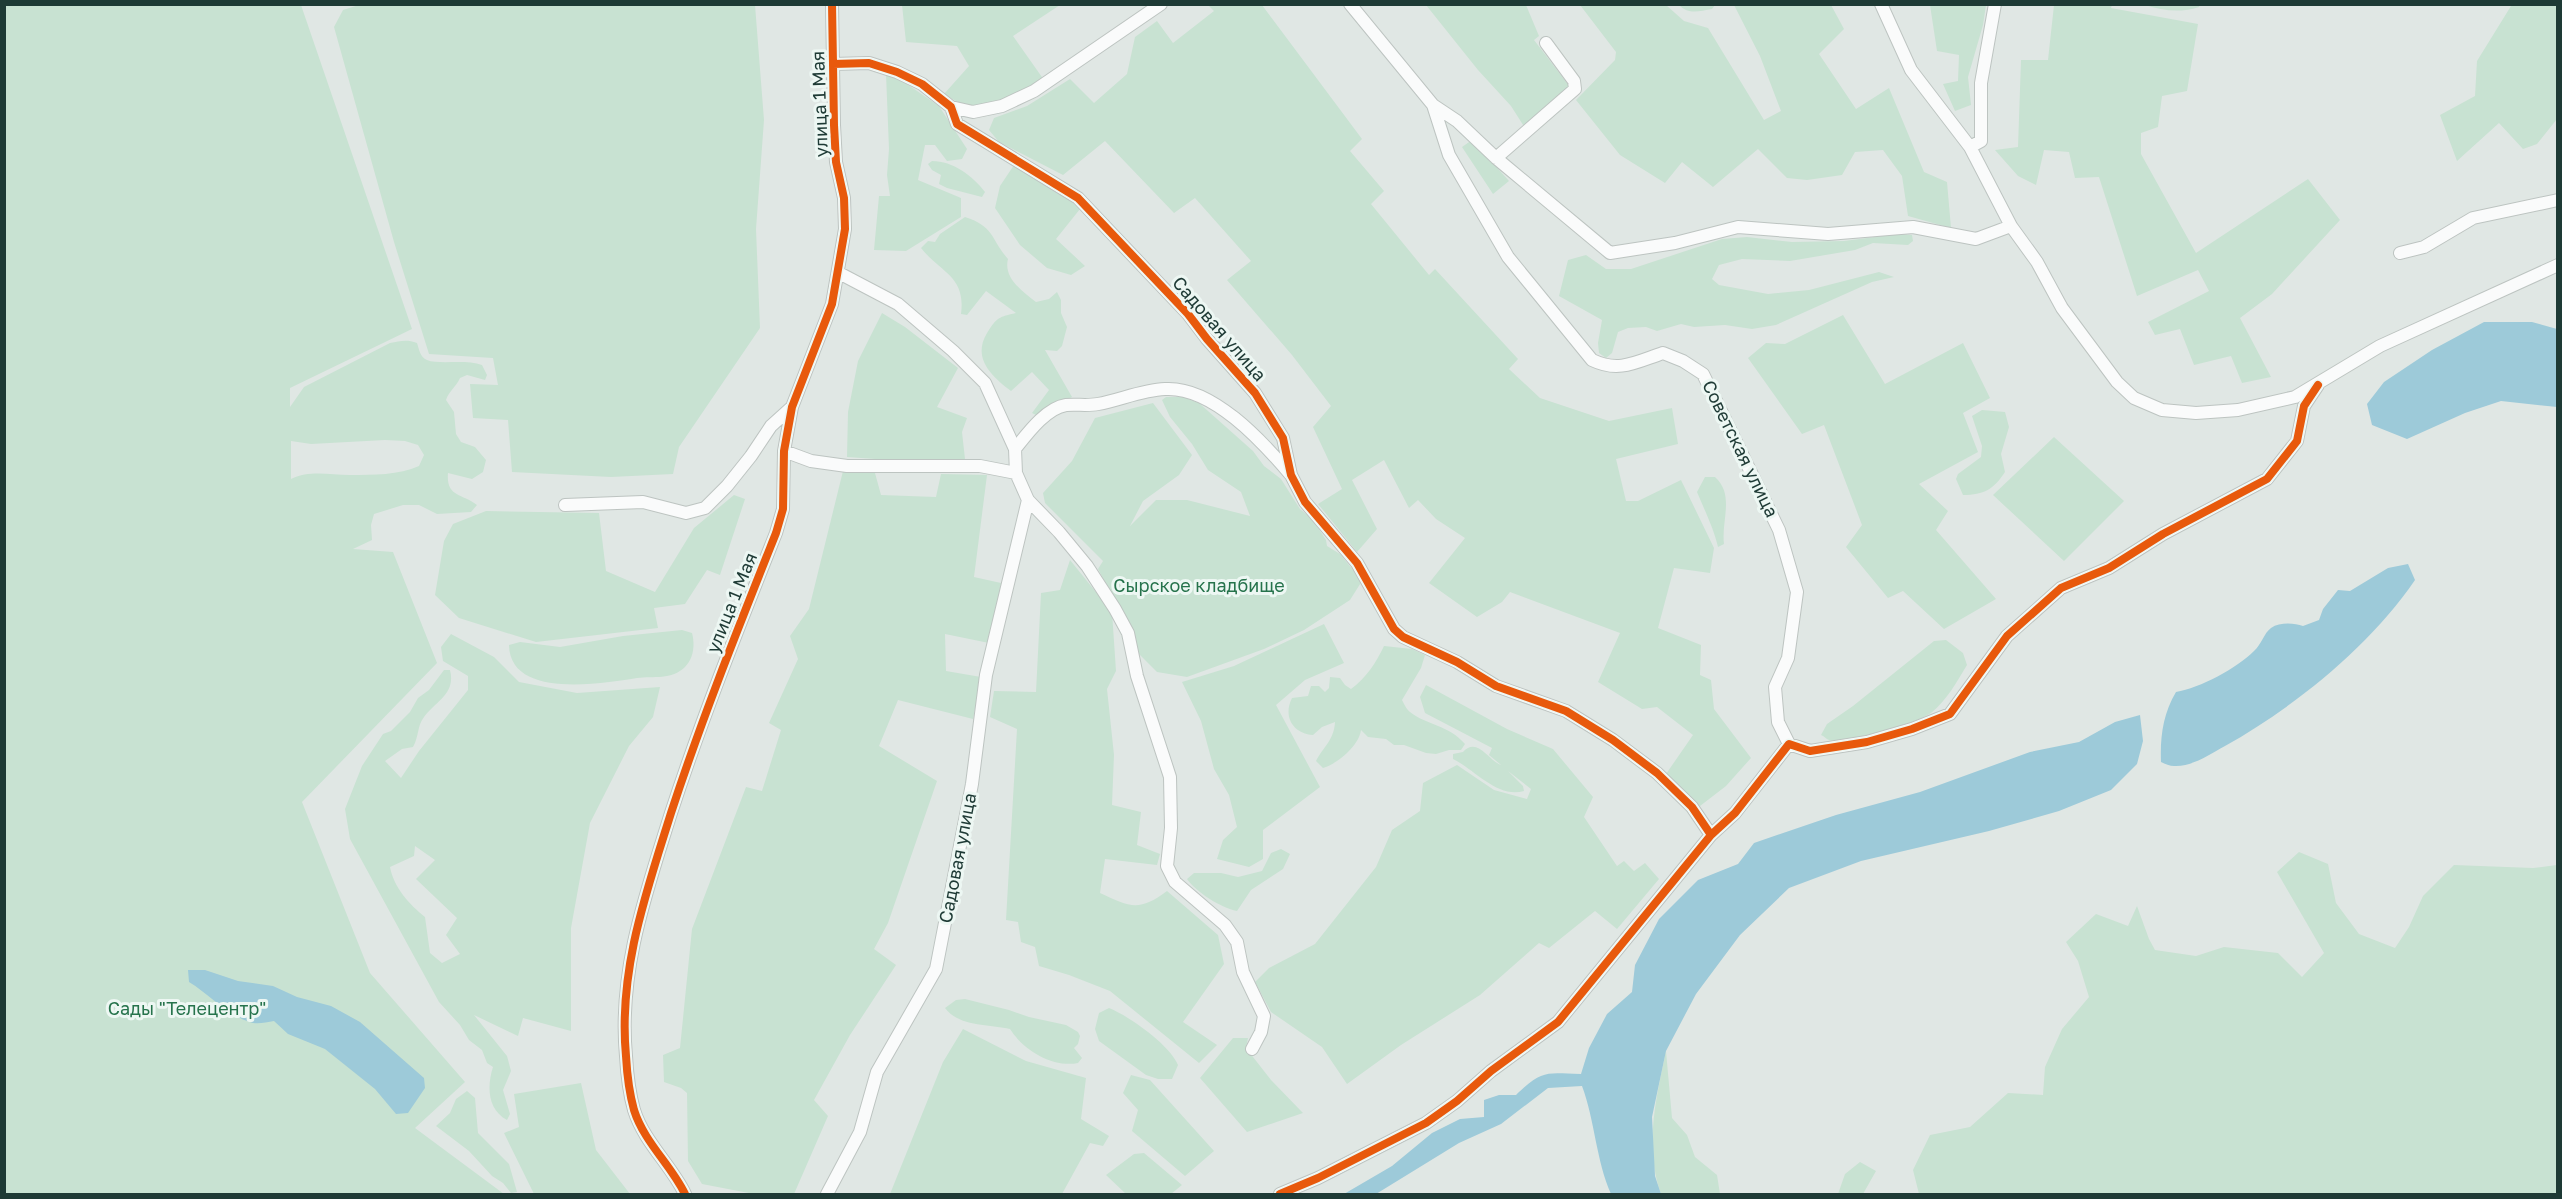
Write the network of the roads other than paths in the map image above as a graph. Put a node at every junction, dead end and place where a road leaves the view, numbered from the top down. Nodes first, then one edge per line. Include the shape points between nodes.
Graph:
1 (832, 4) edge
2 (1161, 4) edge
3 (1350, 4) edge
4 (1881, 4) edge
5 (1995, 4) edge
6 (1545, 43) dead end
7 (833, 64) junction
8 (1433, 105) junction
9 (951, 107) junction
10 (1970, 147) junction
11 (1496, 158) junction
12 (2558, 200) edge
13 (2012, 226) junction
14 (2400, 253) dead end
15 (2558, 265) edge
16 (839, 273) junction
17 (2318, 384) junction
18 (792, 407) junction
19 (1015, 449) junction
20 (784, 451) junction
21 (1016, 473) junction
22 (1291, 475) junction
23 (1028, 500) junction
24 (565, 505) dead end
25 (1789, 744) junction
26 (1711, 835) junction
27 (1252, 1049) dead end
28 (686, 1194) edge
29 (827, 1194) edge
30 (1280, 1194) edge

1 - 7 street, улица 1 Мая
2 - 9 street via 1034,91 1002,106 973,112
3 - 8 street, Советская улица
4 - 10 street via 1911,70
5 - 10 street via 1981,83 1981,141
6 - 11 street via 1574,81 1575,89
7 - 9 street, Садовая улица via 869,63 897,72 922,84
7 - 16 street, улица 1 Мая via 836,162 844,198 845,229
8 - 11 street via 1457,121
8 - 25 street, Советская улица via 1449,155 1508,257 1592,360 1607,367 1619,367 1663,353 1703,374 1779,530 1797,592 1788,658 1775,687 1778,722
9 - 22 street, Садовая улица via 957,124 1078,198 1188,314 1255,393 1283,438
10 - 13 street
11 - 13 street via 1610,253 1675,243 1738,227 1828,234 1913,227 1976,239
12 - 14 street via 2473,218 2424,247
13 - 17 street via 2062,308 2117,382 2134,398 2162,410 2238,410 2295,398
15 - 17 street via 2380,346
16 - 18 street, улица 1 Мая via 832,304
16 - 19 street via 898,304 953,351 985,383
17 - 25 street via 2304,406 2296,441 2267,479 2163,534 2109,568 2061,588 2007,636 1950,714 1867,742 1810,751
18 - 20 street, улица 1 Мая
18 - 24 street via 771,426 705,508 686,513 643,502
19 - 21 street
19 - 22 street via 1036,422 1064,405 1096,405 1166,388 1195,393 1225,410
20 - 21 street via 811,461 847,466 980,466
20 - 28 street, улица 1 Мая via 783,509 776,533 699,727 646,891 626,986 623,1027 634,1110 645,1135
21 - 23 street
22 - 26 street, Садовая улица via 1305,502 1357,563 1394,629 1403,637 1496,686 1566,711 1613,740 1657,773 1692,807
23 - 27 street via 1087,566 1128,633 1137,676 1170,777 1167,866 1175,882 1226,925 1237,942 1243,972 1264,1016
23 - 29 street, Садовая улица via 986,675 972,784 936,969 877,1072 860,1132
25 - 26 street via 1735,813
26 - 30 street via 1558,1022 1426,1122

